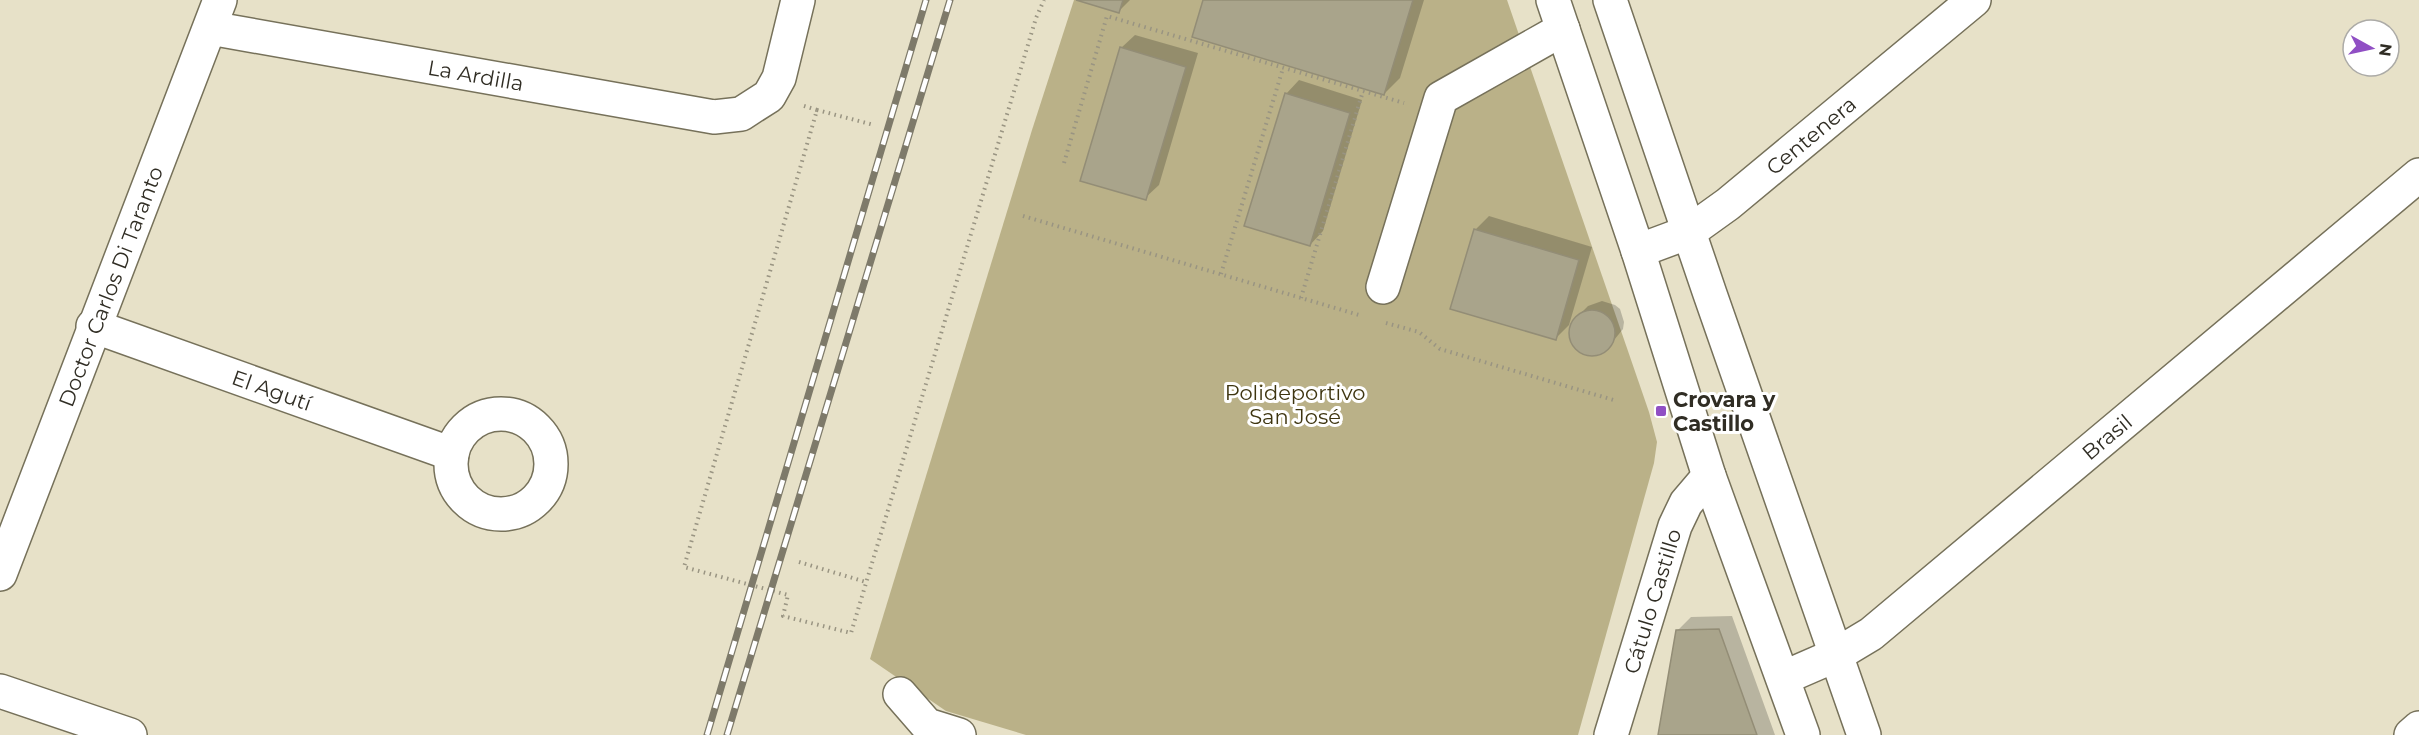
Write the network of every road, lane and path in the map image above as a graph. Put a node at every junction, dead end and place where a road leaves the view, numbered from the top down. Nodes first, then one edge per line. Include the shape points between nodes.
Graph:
1 (798, 0) edge
2 (1044, 0) edge
3 (1610, 0) edge
4 (1974, 0) edge
5 (215, 14) edge
6 (1558, 15) edge
7 (1283, 68) junction
8 (1363, 91) junction
9 (769, 96) junction
10 (818, 110) junction
11 (1436, 112) junction
12 (874, 124) dead end
13 (1064, 163) dead end
14 (2419, 175) edge
15 (1023, 216) dead end
16 (1689, 232) junction
17 (1638, 251) junction
18 (1221, 274) junction
19 (1383, 287) dead end
20 (1301, 298) junction
21 (1365, 316) dead end
22 (1376, 320) dead end
23 (93, 326) junction
24 (1617, 401) dead end
25 (452, 454) dead end
26 (1709, 476) junction
27 (799, 562) dead end
28 (0, 574) edge
29 (866, 582) junction
30 (1836, 655) junction
31 (1783, 678) junction
32 (0, 691) edge
33 (900, 694) dead end
34 (2419, 728) edge
35 (130, 735) edge
36 (959, 735) edge
37 (1611, 735) edge
38 (1803, 735) edge
39 (1864, 735) edge
40 (2411, 735) edge

1 - 9 street via 779,78
2 - 29 path
3 - 16 street
4 - 16 street, Centenera
5 - 9 street, La Ardilla via 691,114 741,114
5 - 23 street, Doctor Carlos Di Taranto
6 - 11 street via 1441,98
6 - 17 street
7 - 8 path
7 - 13 path via 1107,16
7 - 18 path
8 - 11 path
8 - 20 path
9 - 10 path
10 - 12 path
10 - 29 path via 684,567 788,595 783,616 851,633
11 - 19 street
14 - 30 street, Brasil via 1871,634
15 - 18 path
16 - 17 street, Centenera
16 - 30 street
17 - 26 street
18 - 20 path
20 - 21 path
22 - 24 path via 1419,332 1440,349
23 - 25 street, El Agutí
23 - 28 street, Doctor Carlos Di Taranto
26 - 31 street
26 - 37 street, Cátulo Castillo via 1686,503 1674,526
27 - 29 path
30 - 31 street, Brasil
30 - 39 street
31 - 38 street
32 - 35 street
33 - 36 street via 927,725
34 - 40 street

